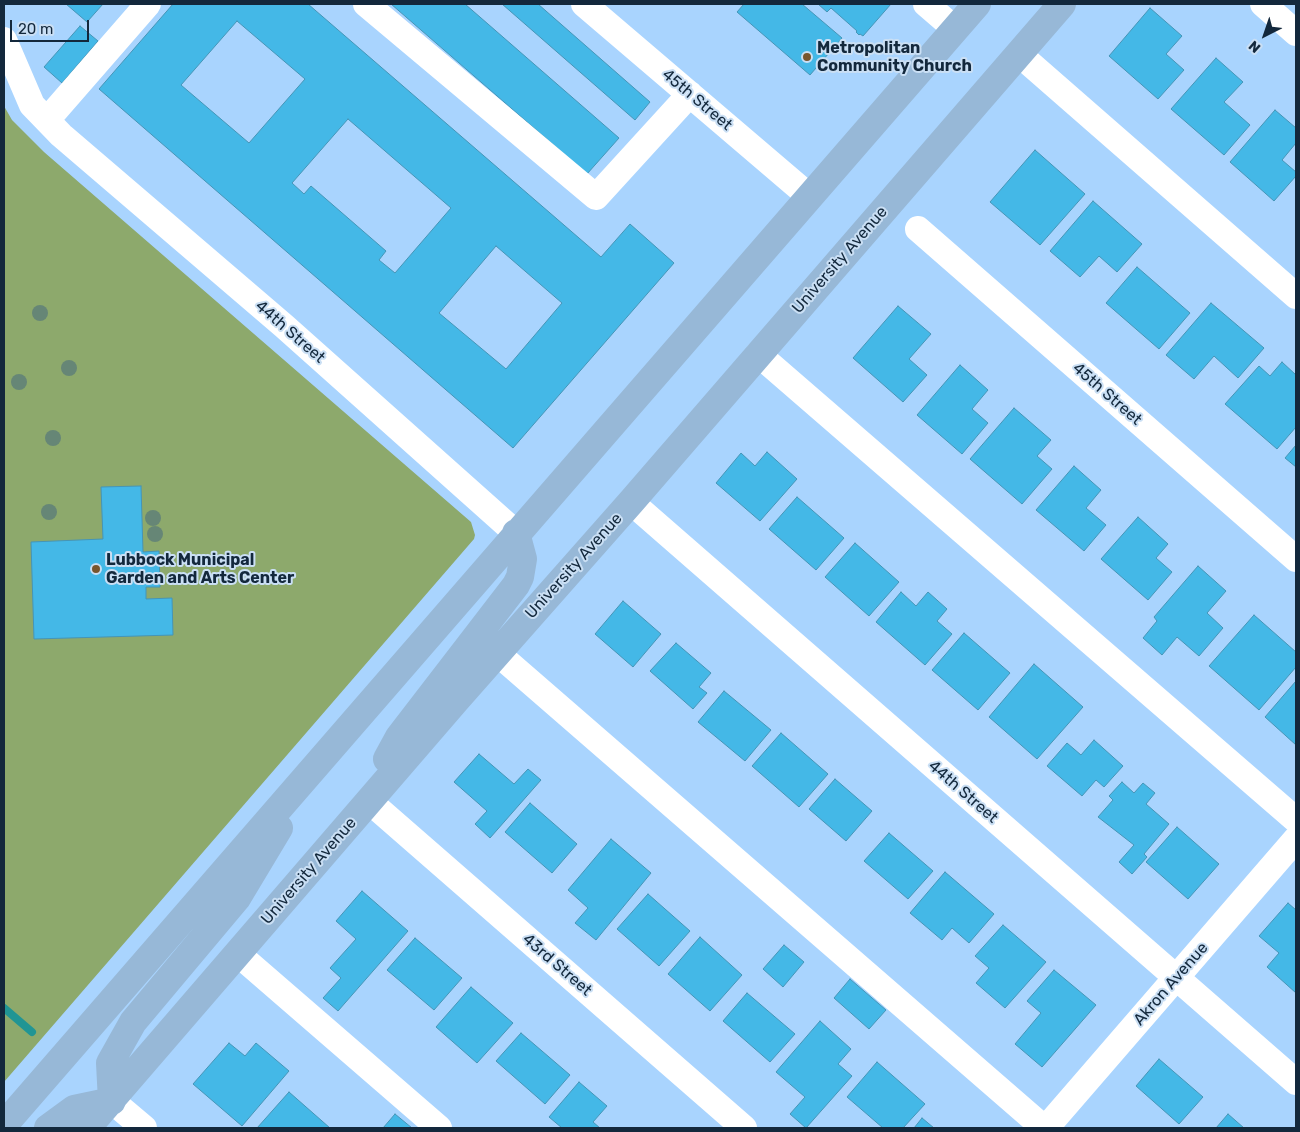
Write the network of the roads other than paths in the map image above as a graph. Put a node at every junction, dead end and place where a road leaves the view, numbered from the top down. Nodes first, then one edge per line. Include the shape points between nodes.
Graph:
1 (148, 4) edge
2 (366, 4) edge
3 (584, 4) edge
4 (926, 4) edge
5 (977, 4) edge
6 (1062, 4) edge
7 (1262, 4) edge
8 (955, 29) junction
9 (1296, 33) edge
10 (4, 40) edge
11 (1019, 54) junction
12 (690, 94) junction
13 (54, 127) junction
14 (810, 197) junction
15 (918, 229) dead end
16 (1296, 296) edge
17 (758, 354) junction
18 (631, 502) junction
19 (516, 533) junction
20 (1296, 558) edge
21 (497, 654) junction
22 (321, 761) junction
23 (368, 802) junction
24 (1296, 820) edge
25 (1296, 840) edge
26 (238, 954) junction
27 (1177, 978) junction
28 (1296, 1082) edge
29 (112, 1101) junction
30 (4, 1124) edge
31 (48, 1128) edge
32 (87, 1128) edge
33 (144, 1128) edge
34 (439, 1128) edge
35 (744, 1128) edge
36 (1045, 1128) edge

1 - 13 street
2 - 12 street via 596,197
3 - 12 street, 45th Street
4 - 8 street
5 - 8 main road
6 - 11 main road, University Avenue
7 - 9 street
8 - 14 main road
10 - 13 street, 44th Street via 32,105
11 - 16 street
11 - 17 main road, University Avenue
12 - 14 street, 45th Street
13 - 19 street, 44th Street
14 - 19 main road
15 - 20 street, 45th Street
17 - 18 main road, University Avenue
17 - 24 street
18 - 21 main road, University Avenue
18 - 27 street, 44th Street
19 - 22 main road
19 - 23 main road via 522,559 516,585 399,737
21 - 23 main road, University Avenue
21 - 36 street
22 - 29 main road via 237,898 133,1022 110,1064
22 - 30 main road
23 - 26 main road, University Avenue
23 - 35 street, 43rd Street
25 - 27 street, Akron Avenue
26 - 29 main road, University Avenue
26 - 34 street
27 - 28 street, 44th Street
27 - 36 street, Akron Avenue
29 - 31 main road via 74,1109
29 - 32 main road, University Avenue
29 - 33 street

